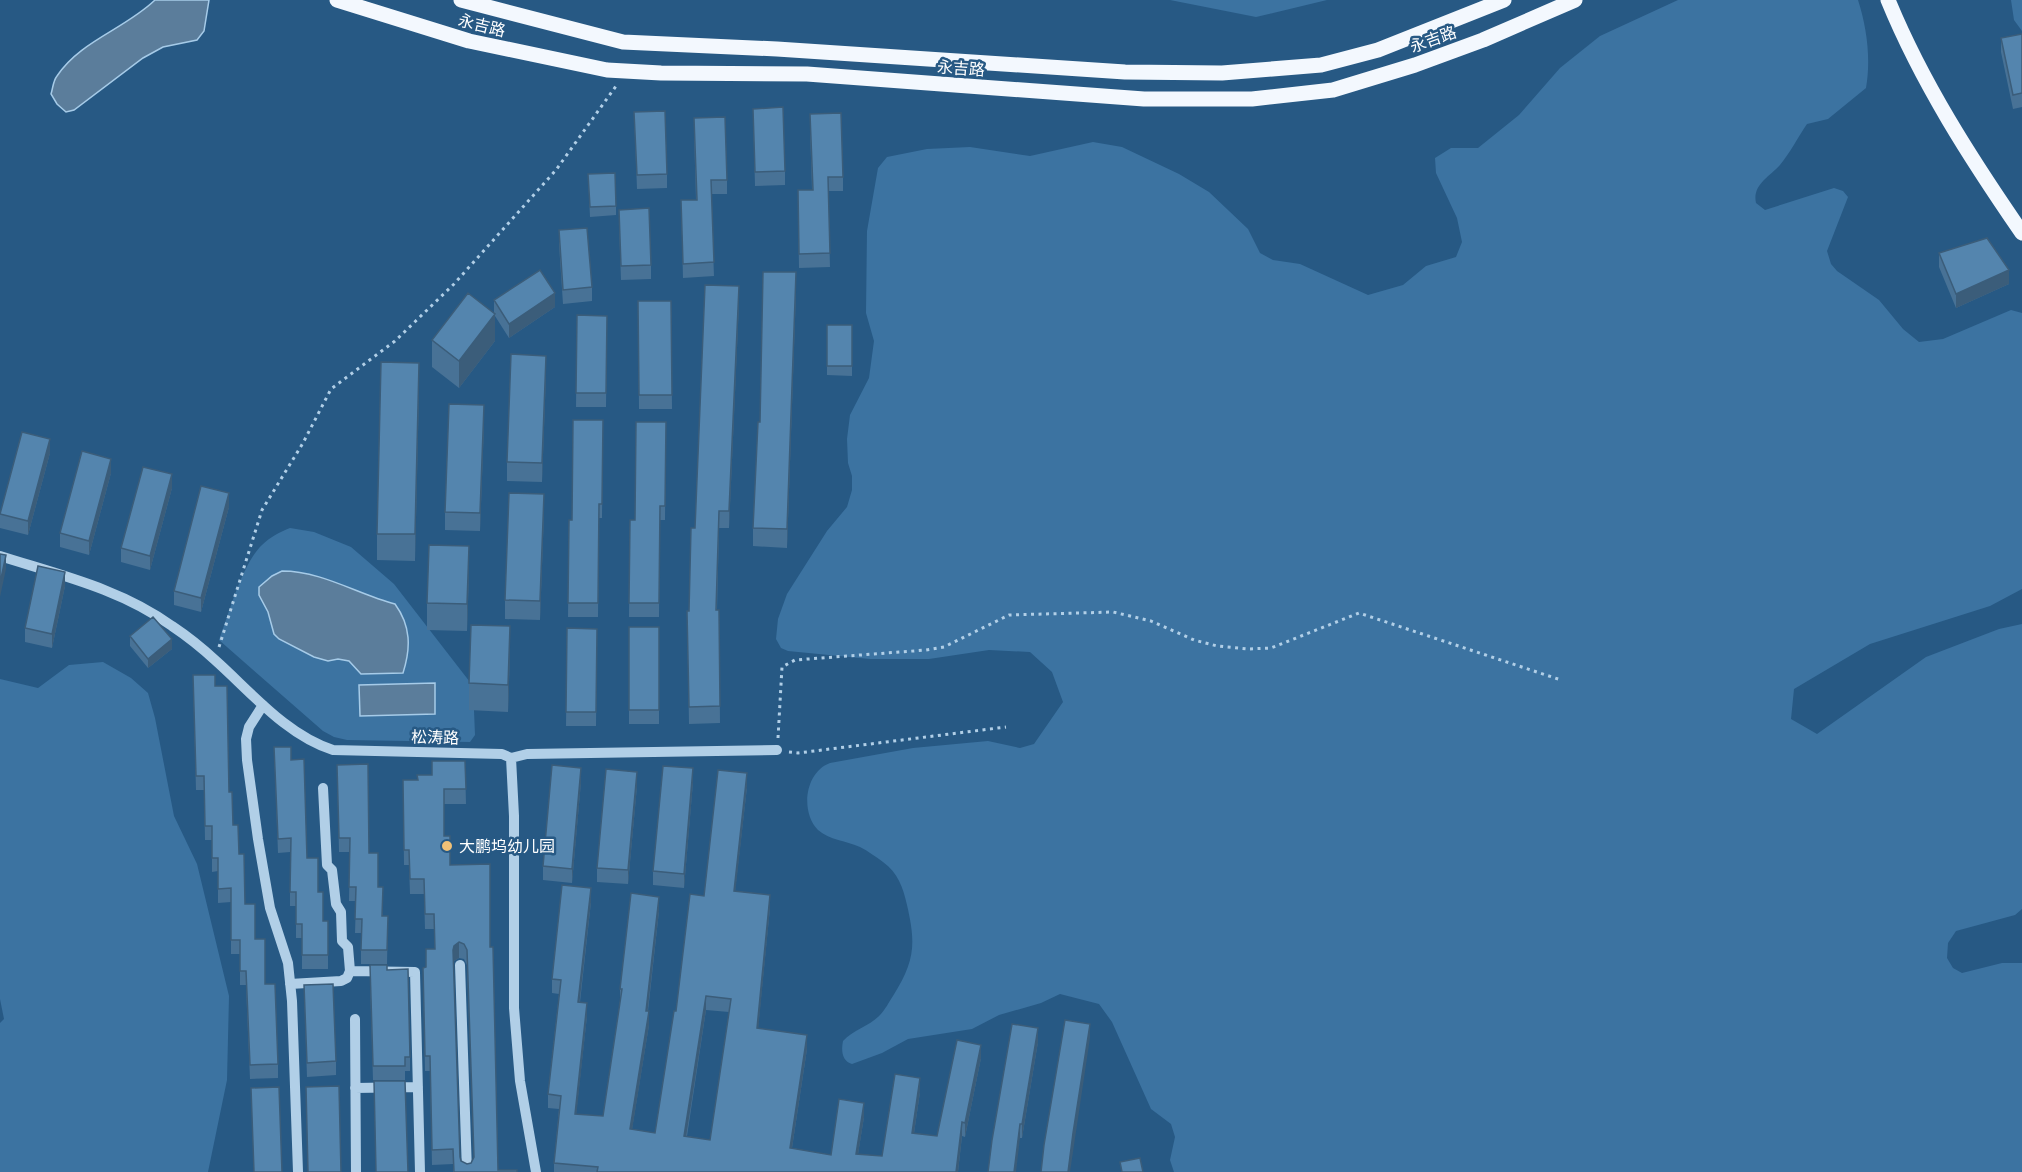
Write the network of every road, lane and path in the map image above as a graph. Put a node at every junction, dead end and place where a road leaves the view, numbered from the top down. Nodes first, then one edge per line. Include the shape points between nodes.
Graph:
1 (337, 0) edge
2 (461, 0) edge
3 (1504, 0) edge
4 (1575, 0) edge
5 (1888, 0) edge
6 (619, 79) dead end
7 (2022, 233) edge
8 (0, 556) edge
9 (215, 660) junction
10 (1561, 681) dead end
11 (263, 705) junction
12 (1006, 727) dead end
13 (777, 750) junction
14 (511, 758) junction
15 (323, 788) dead end
16 (460, 965) dead end
17 (350, 971) junction
18 (290, 984) junction
19 (355, 1019) dead end
20 (355, 1088) junction
21 (418, 1088) junction
22 (298, 1172) edge
23 (356, 1172) edge
24 (420, 1172) edge
25 (467, 1172) edge
26 (536, 1172) edge

1 - 4 main road, 永吉路 via 469,41 607,70 807,74 1144,99 1252,99 1333,90 1483,40
2 - 3 main road, 永吉路 via 623,42 1125,72 1222,73 1321,65 1378,50
5 - 7 main road via 1936,99
6 - 9 path via 556,170 454,284 395,341 331,389 262,510
8 - 9 street, 松涛路 via 132,601
9 - 11 street, 松涛路
10 - 13 path via 1359,613 1271,648 1248,649 1194,640 1151,621 1113,612 1009,615 944,647 795,660 782,667
11 - 14 street, 松涛路 via 318,746 333,750 502,754
11 - 18 street via 249,727 247,760 270,908 288,963
12 - 13 path via 798,753
13 - 14 street, 松涛路 via 527,754
14 - 26 street via 514,1008 520,1082
15 - 17 street via 327,865 332,870
16 - 25 street
17 - 18 street via 341,981
17 - 21 street via 415,972
18 - 22 street
19 - 20 street
20 - 21 street
20 - 23 street
21 - 24 street

